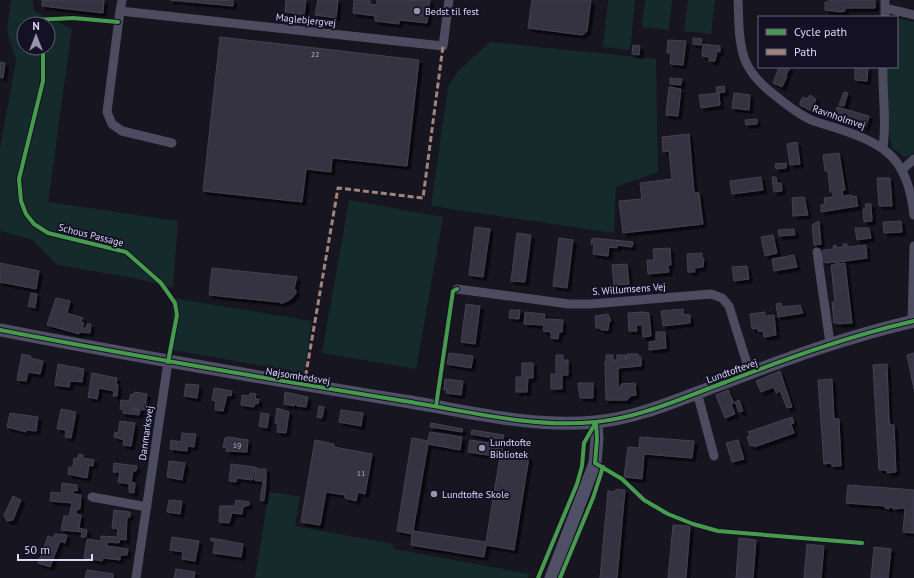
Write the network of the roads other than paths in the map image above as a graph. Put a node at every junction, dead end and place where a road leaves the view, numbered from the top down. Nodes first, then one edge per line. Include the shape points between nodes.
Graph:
1 (122, 0) edge
2 (449, 0) edge
3 (738, 0) edge
4 (885, 8) edge
5 (120, 10) junction
6 (914, 15) edge
7 (883, 68) edge
8 (172, 143) dead end
9 (883, 147) junction
10 (914, 159) edge
11 (903, 169) junction
12 (914, 215) edge
13 (914, 246) edge
14 (817, 252) dead end
15 (457, 289) dead end
16 (913, 321) edge
17 (0, 330) edge
18 (830, 343) junction
19 (168, 362) junction
20 (750, 373) junction
21 (697, 392) junction
22 (596, 422) junction
23 (714, 456) dead end
24 (92, 497) dead end
25 (147, 507) junction
26 (136, 578) edge
27 (551, 578) edge

1 - 5 street
2 - 5 street, Maglebjergvej via 443,46
3 - 9 street, Ravnholmvej via 740,42 746,62 767,90 808,118 866,138
4 - 6 street
5 - 8 street via 107,112 112,124 122,131
7 - 9 street via 885,134
9 - 11 street, Ravnholmvej
10 - 11 street
11 - 12 street, Ravnholmvej via 909,185
13 - 16 street
14 - 18 street
15 - 20 street, S. Willumsens Vej via 569,304 711,294 722,298 729,306
16 - 18 street, Lundtoftevej
17 - 19 street, Nøjsomhedsvej
18 - 20 street, Lundtoftevej
19 - 22 street, Nøjsomhedsvej via 496,418 553,423
19 - 25 street, Danmarksvej
20 - 21 street, Lundtoftevej
21 - 22 street, Lundtoftevej via 642,412
21 - 23 street, Lundtoftevej
22 - 27 street via 595,463
24 - 25 street
25 - 26 street, Danmarksvej

